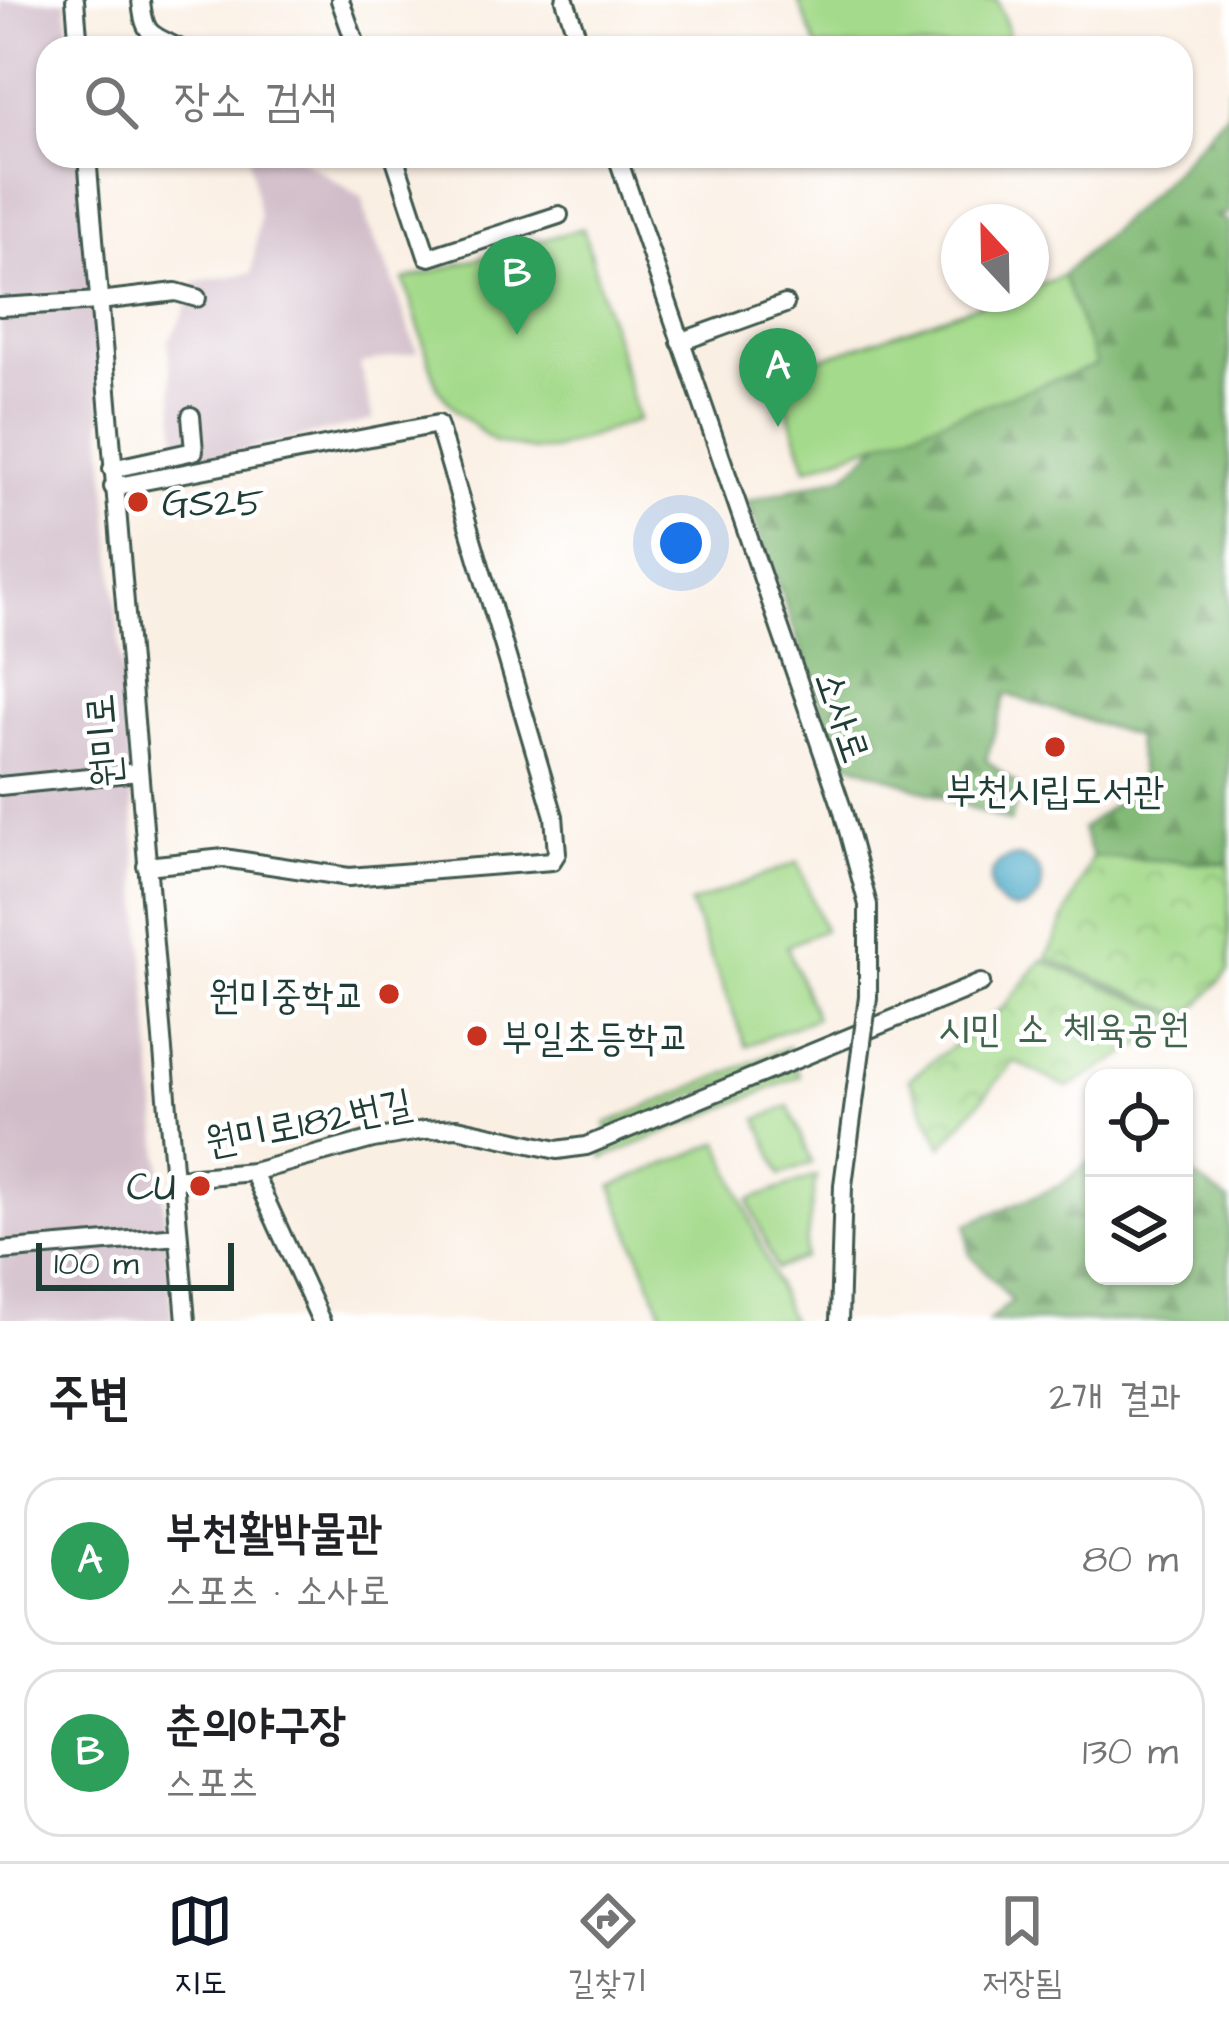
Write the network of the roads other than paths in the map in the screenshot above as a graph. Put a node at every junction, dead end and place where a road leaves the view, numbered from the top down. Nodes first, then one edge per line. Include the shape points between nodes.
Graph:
1 (75, 0) edge
2 (141, 0) edge
3 (340, 0) edge
4 (565, 0) edge
5 (78, 36) edge
6 (153, 36) edge
7 (353, 36) edge
8 (577, 36) edge
9 (88, 168) edge
10 (398, 168) edge
11 (621, 168) edge
12 (559, 215) dead end
13 (197, 298) dead end
14 (99, 301) junction
15 (785, 304) dead end
16 (0, 307) edge
17 (680, 342) junction
18 (191, 416) dead end
19 (113, 478) junction
20 (138, 772) junction
21 (0, 785) edge
22 (146, 866) junction
23 (981, 983) dead end
24 (253, 1172) junction
25 (173, 1179) junction
26 (178, 1236) junction
27 (0, 1251) edge
28 (186, 1321) edge
29 (321, 1321) edge
30 (839, 1321) edge

1 - 5 street
2 - 6 street
3 - 7 street
4 - 8 street
9 - 14 street, 원미로
10 - 12 street via 430,257
11 - 17 street, 소사로
13 - 14 street via 176,292
14 - 16 street
14 - 19 street, 원미로
15 - 17 street
17 - 30 street, 소사로, bridge via 868,904 868,997 843,1185
18 - 19 street via 194,451
19 - 20 street, 원미로
19 - 22 street via 438,424 554,816 557,853 553,861 349,878 224,858
20 - 21 street
20 - 22 street, 원미로
22 - 25 street, 원미로
23 - 24 street, 원미로182번길 via 586,1146 557,1150 457,1128 425,1130
24 - 25 street, 원미로182번길
24 - 29 street
25 - 26 street, 원미로
26 - 27 street
26 - 28 street, 원미로

